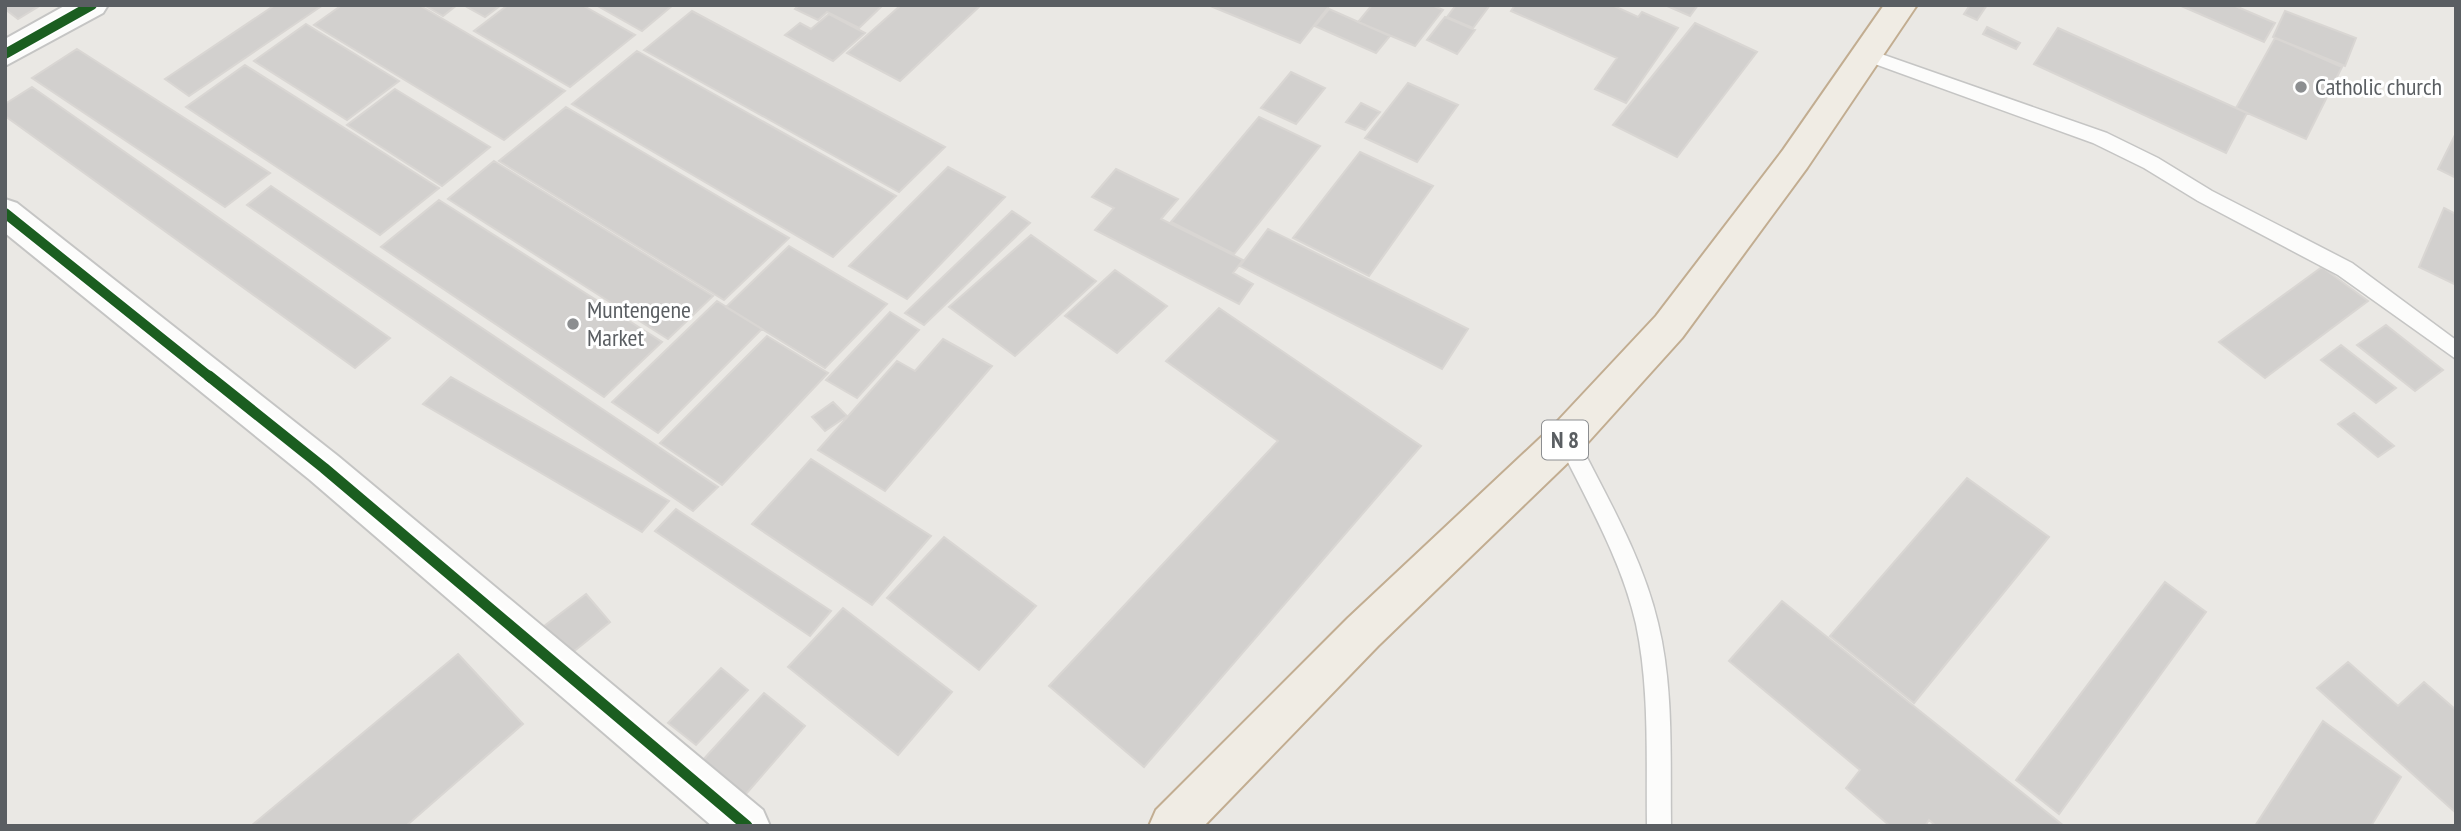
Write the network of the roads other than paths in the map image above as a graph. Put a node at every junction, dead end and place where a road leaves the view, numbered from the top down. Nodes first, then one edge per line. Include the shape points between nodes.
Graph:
1 (92, 5) edge
2 (1901, 5) edge
3 (5, 54) edge
4 (1867, 55) junction
5 (5, 213) edge
6 (2456, 351) edge
7 (1567, 438) junction
8 (747, 826) edge
9 (1172, 826) edge
10 (1659, 826) edge

1 - 3 street
2 - 4 highway, N 8
4 - 6 lane via 2100,138 2151,163 2345,270
4 - 7 highway, N 8 via 1670,327
5 - 8 street via 324,468
7 - 9 highway, N 8 via 1363,632
7 - 10 lane via 1631,575 1646,622 1654,665

